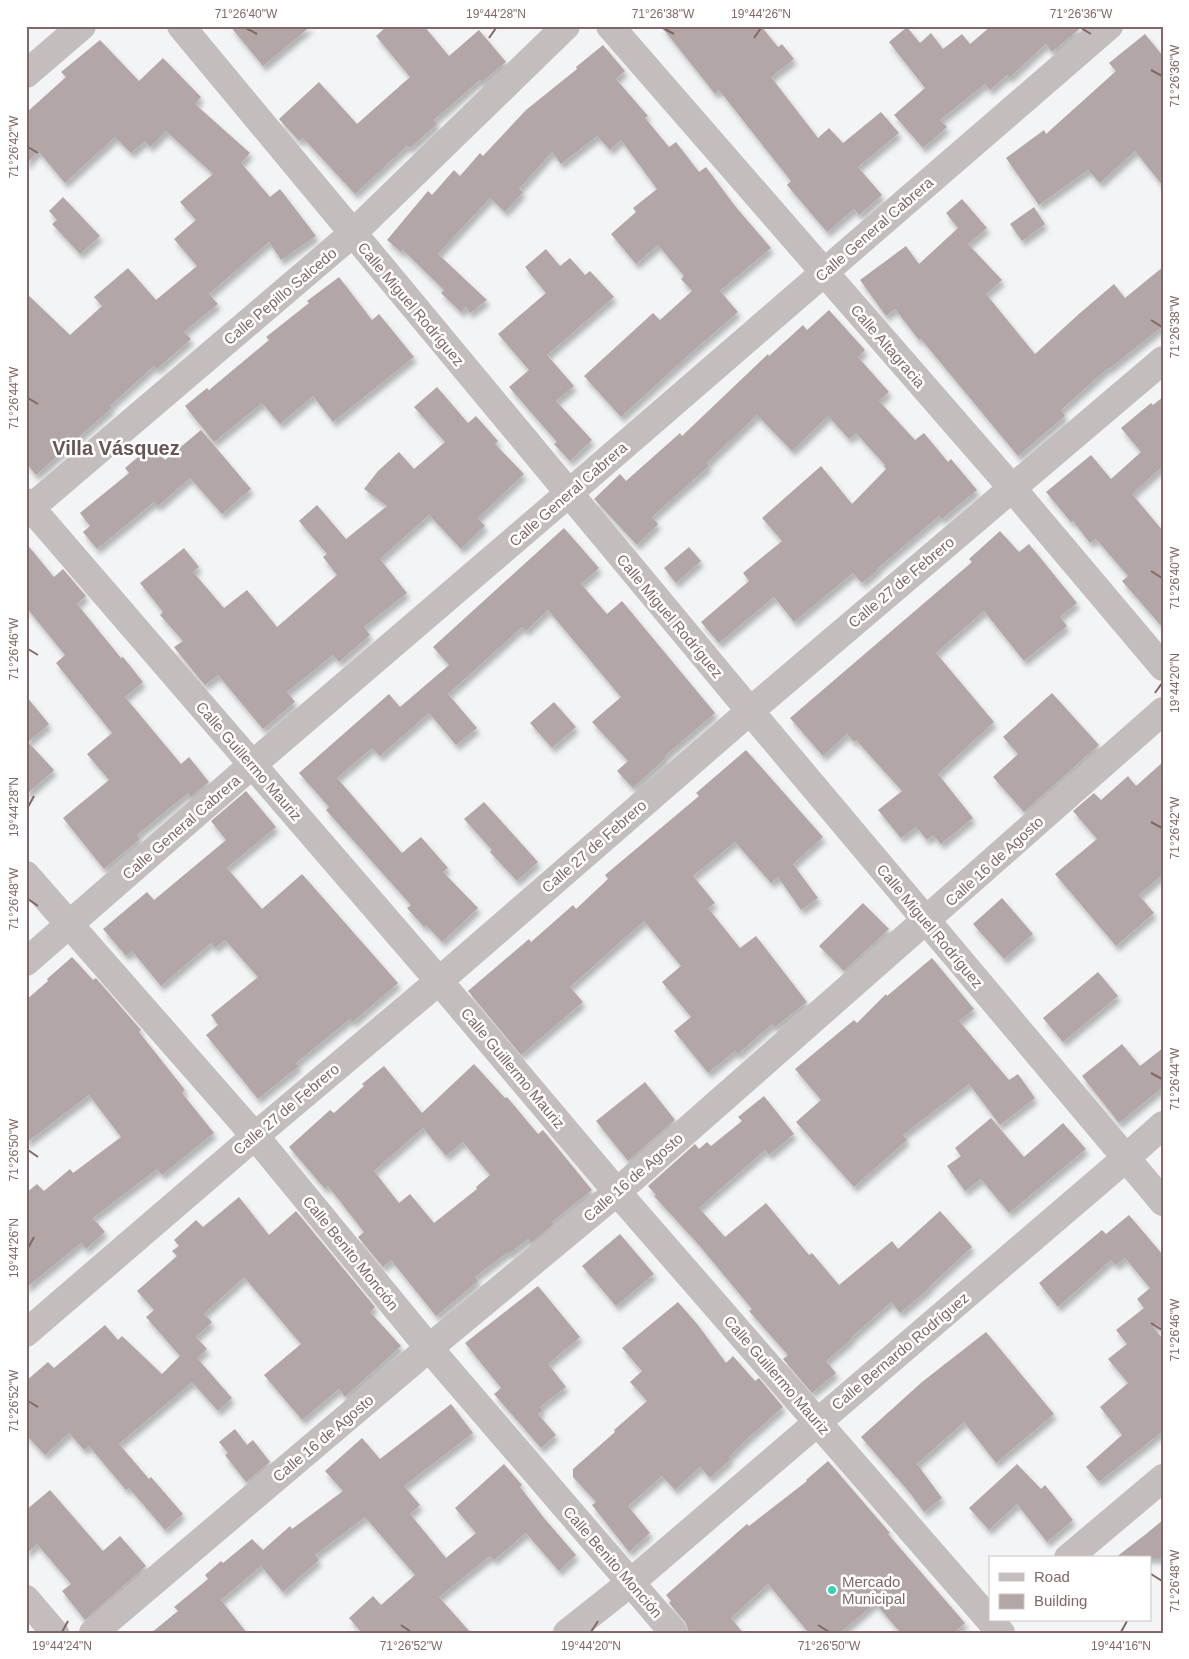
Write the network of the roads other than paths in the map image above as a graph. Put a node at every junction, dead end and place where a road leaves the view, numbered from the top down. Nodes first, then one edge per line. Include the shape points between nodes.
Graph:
1 (82, 26) edge
2 (181, 26) edge
3 (566, 26) edge
4 (610, 26) edge
5 (1109, 26) edge
6 (26, 74) edge
7 (352, 234) junction
8 (824, 272) junction
9 (1163, 360) edge
10 (1012, 488) junction
11 (568, 494) junction
12 (28, 507) edge
13 (1163, 667) edge
14 (750, 711) junction
15 (1163, 711) edge
16 (252, 765) junction
17 (26, 875) edge
18 (926, 921) junction
19 (69, 925) junction
20 (26, 962) edge
21 (439, 981) junction
22 (1163, 1125) edge
23 (255, 1136) junction
24 (1126, 1158) junction
25 (617, 1192) junction
26 (1163, 1202) edge
27 (26, 1333) edge
28 (429, 1348) junction
29 (818, 1422) junction
30 (1163, 1478) edge
31 (1070, 1556) edge
32 (630, 1583) junction
33 (26, 1599) edge
34 (991, 1627) edge
35 (55, 1633) edge
36 (93, 1633) edge
37 (567, 1633) edge
38 (674, 1633) edge

1 - 6 street
2 - 7 street, Calle Miguel Rodríguez
3 - 7 street, Calle Pepillo Salcedo
4 - 8 street, Calle Altagracia
5 - 8 street, Calle General Cabrera
7 - 11 street, Calle Miguel Rodríguez
7 - 12 street, Calle Pepillo Salcedo
8 - 10 street, Calle Altagracia
8 - 11 street, Calle General Cabrera
9 - 10 street, Calle 27 de Febrero
10 - 13 street, Calle Altagracia
10 - 14 street, Calle 27 de Febrero
11 - 14 street, Calle Miguel Rodríguez
11 - 16 street, Calle General Cabrera
12 - 16 street, Calle Guillermo Mauriz
14 - 18 street, Calle Miguel Rodríguez
14 - 21 street, Calle 27 de Febrero
15 - 18 street, Calle 16 de Agosto
16 - 19 street, Calle General Cabrera
16 - 21 street, Calle Guillermo Mauriz
17 - 19 street, Calle Benito Monción
18 - 24 street, Calle Miguel Rodríguez
18 - 25 street, Calle 16 de Agosto
19 - 20 street, Calle General Cabrera
19 - 23 street, Calle Benito Monción
21 - 23 street, Calle 27 de Febrero
21 - 25 street, Calle Guillermo Mauriz
22 - 24 street, Calle Bernardo Rodríguez
23 - 27 street, Calle 27 de Febrero
23 - 28 street, Calle Benito Monción
24 - 26 street, Calle Miguel Rodríguez
24 - 29 street, Calle Bernardo Rodríguez
25 - 28 street, Calle 16 de Agosto
25 - 29 street, Calle Guillermo Mauriz
28 - 32 street, Calle Benito Monción
28 - 36 street, Calle 16 de Agosto
29 - 32 street, Calle Bernardo Rodríguez
29 - 34 street, Calle Guillermo Mauriz
30 - 31 street
32 - 37 street, Calle Bernardo Rodríguez
32 - 38 street, Calle Benito Monción
33 - 35 street

